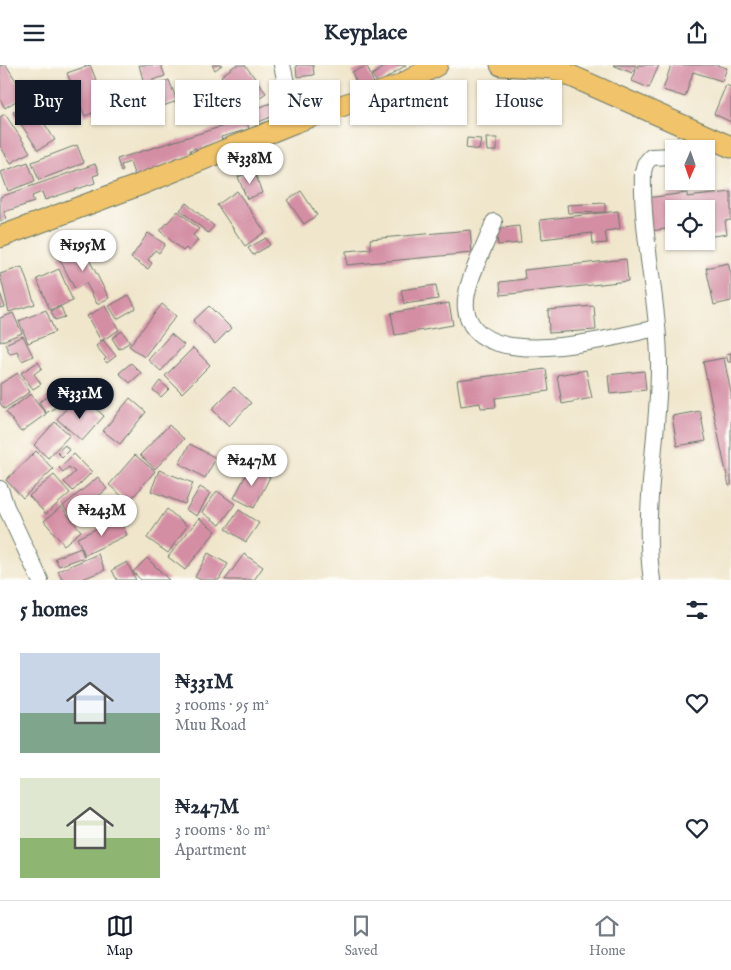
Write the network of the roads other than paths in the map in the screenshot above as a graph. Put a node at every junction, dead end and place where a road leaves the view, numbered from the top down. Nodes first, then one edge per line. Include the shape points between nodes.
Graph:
1 (282, 65) edge
2 (437, 65) edge
3 (501, 65) edge
4 (551, 66) edge
5 (285, 80) edge
6 (340, 106) edge
7 (288, 125) edge
8 (695, 140) edge
9 (715, 144) edge
10 (731, 147) edge
11 (665, 156) edge
12 (494, 222) dead end
13 (0, 237) edge
14 (657, 327) junction
15 (0, 489) edge
16 (40, 580) edge
17 (652, 580) edge

1 - 5 street
2 - 6 main road via 399,86
3 - 4 main road
4 - 8 main road
7 - 13 main road
9 - 10 main road
11 - 14 street via 651,157 643,172
12 - 14 street via 467,294 466,309 478,333 507,345 567,347
14 - 17 street via 659,372 651,484
15 - 16 street

